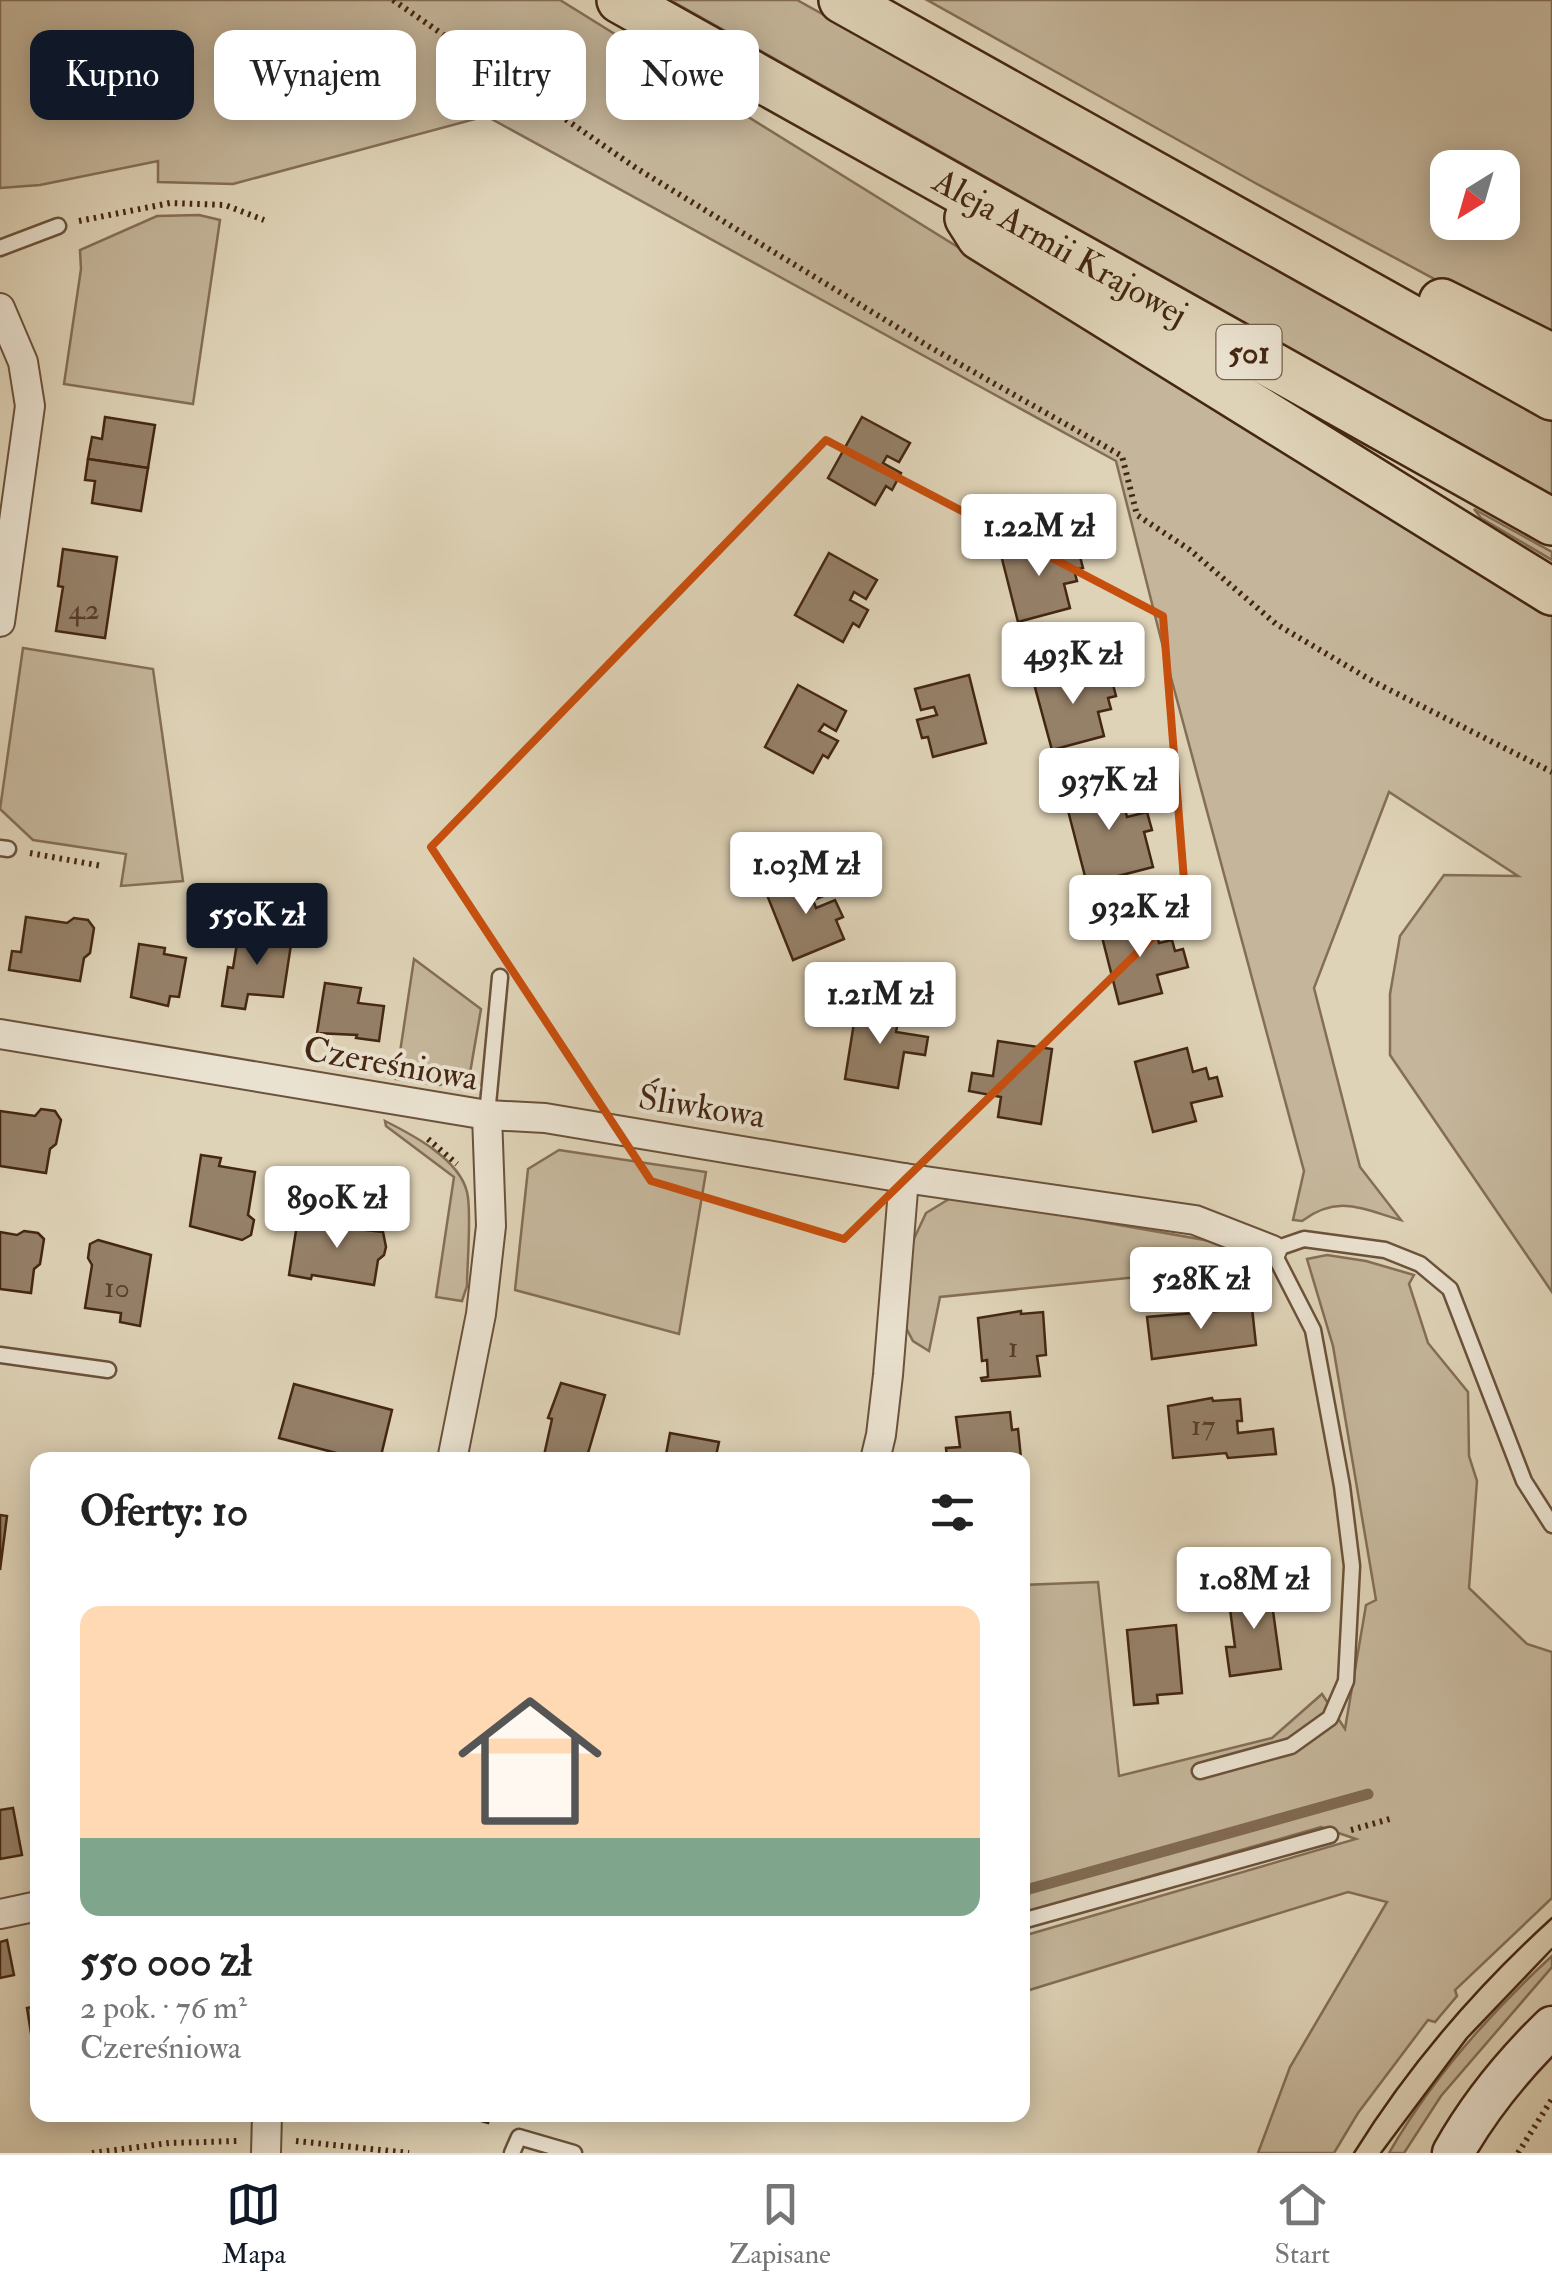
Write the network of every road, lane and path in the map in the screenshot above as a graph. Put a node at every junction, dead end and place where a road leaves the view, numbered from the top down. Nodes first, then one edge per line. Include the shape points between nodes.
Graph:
1 (393, 0) edge
2 (620, 0) edge
3 (842, 0) edge
4 (946, 183) junction
5 (264, 220) dead end
6 (58, 226) joint
7 (0, 248) edge
8 (1380, 298) junction
9 (0, 308) edge
10 (1552, 357) edge
11 (1552, 397) edge
12 (1552, 522) edge
13 (1552, 592) edge
14 (0, 622) edge
15 (1552, 772) edge
16 (4, 849) edge
17 (102, 866) dead end
18 (500, 977) dead end
19 (0, 1034) edge
20 (392, 1099) junction
21 (487, 1115) junction
22 (461, 1172) dead end
23 (904, 1178) junction
24 (1272, 1250) junction
25 (0, 1355) edge
26 (108, 1370) dead end
27 (454, 1452) edge
28 (876, 1452) edge
29 (1552, 1525) edge
30 (1200, 1771) dead end
31 (1393, 1818) dead end
32 (1330, 1835) joint
33 (30, 1908) edge
34 (0, 1914) edge
35 (1030, 1919) edge
36 (1552, 2027) edge
37 (1552, 2098) edge
38 (266, 2122) edge
39 (266, 2153) edge
40 (512, 2153) edge
41 (574, 2153) edge
42 (1453, 2153) edge
43 (1518, 2153) edge

1 - 15 path via 636,168 1122,456 1137,514 1276,624
2 - 4 main road, Aleja Armii Krajowej / 501
3 - 8 main road
4 - 12 main road, Aleja Armii Krajowej / 501
4 - 13 main road via 980,237
5 - 6 path via 225,205 170,202
6 - 7 lane
8 - 10 main road via 1444,302
8 - 11 main road
9 - 14 street via 23,362 30,406
16 - 17 path
18 - 21 lane
19 - 20 street, Czereśniowa
20 - 21 street, Czereśniowa
20 - 22 path via 390,1115
21 - 23 street, Śliwkowa via 544,1118
21 - 27 street, Czereśniowa via 490,1226 481,1314
23 - 24 street, Śliwkowa via 1195,1220
23 - 28 street
24 - 29 lane via 1304,1239 1385,1250 1420,1264 1450,1290 1524,1481
24 - 30 lane via 1313,1330 1342,1486 1352,1566 1346,1681 1330,1718 1291,1746
25 - 26 lane
31 - 32 path
32 - 35 lane
33 - 34 street
36 - 42 main road via 1474,2116
37 - 43 path
38 - 39 street
40 - 41 lane via 519,2137

